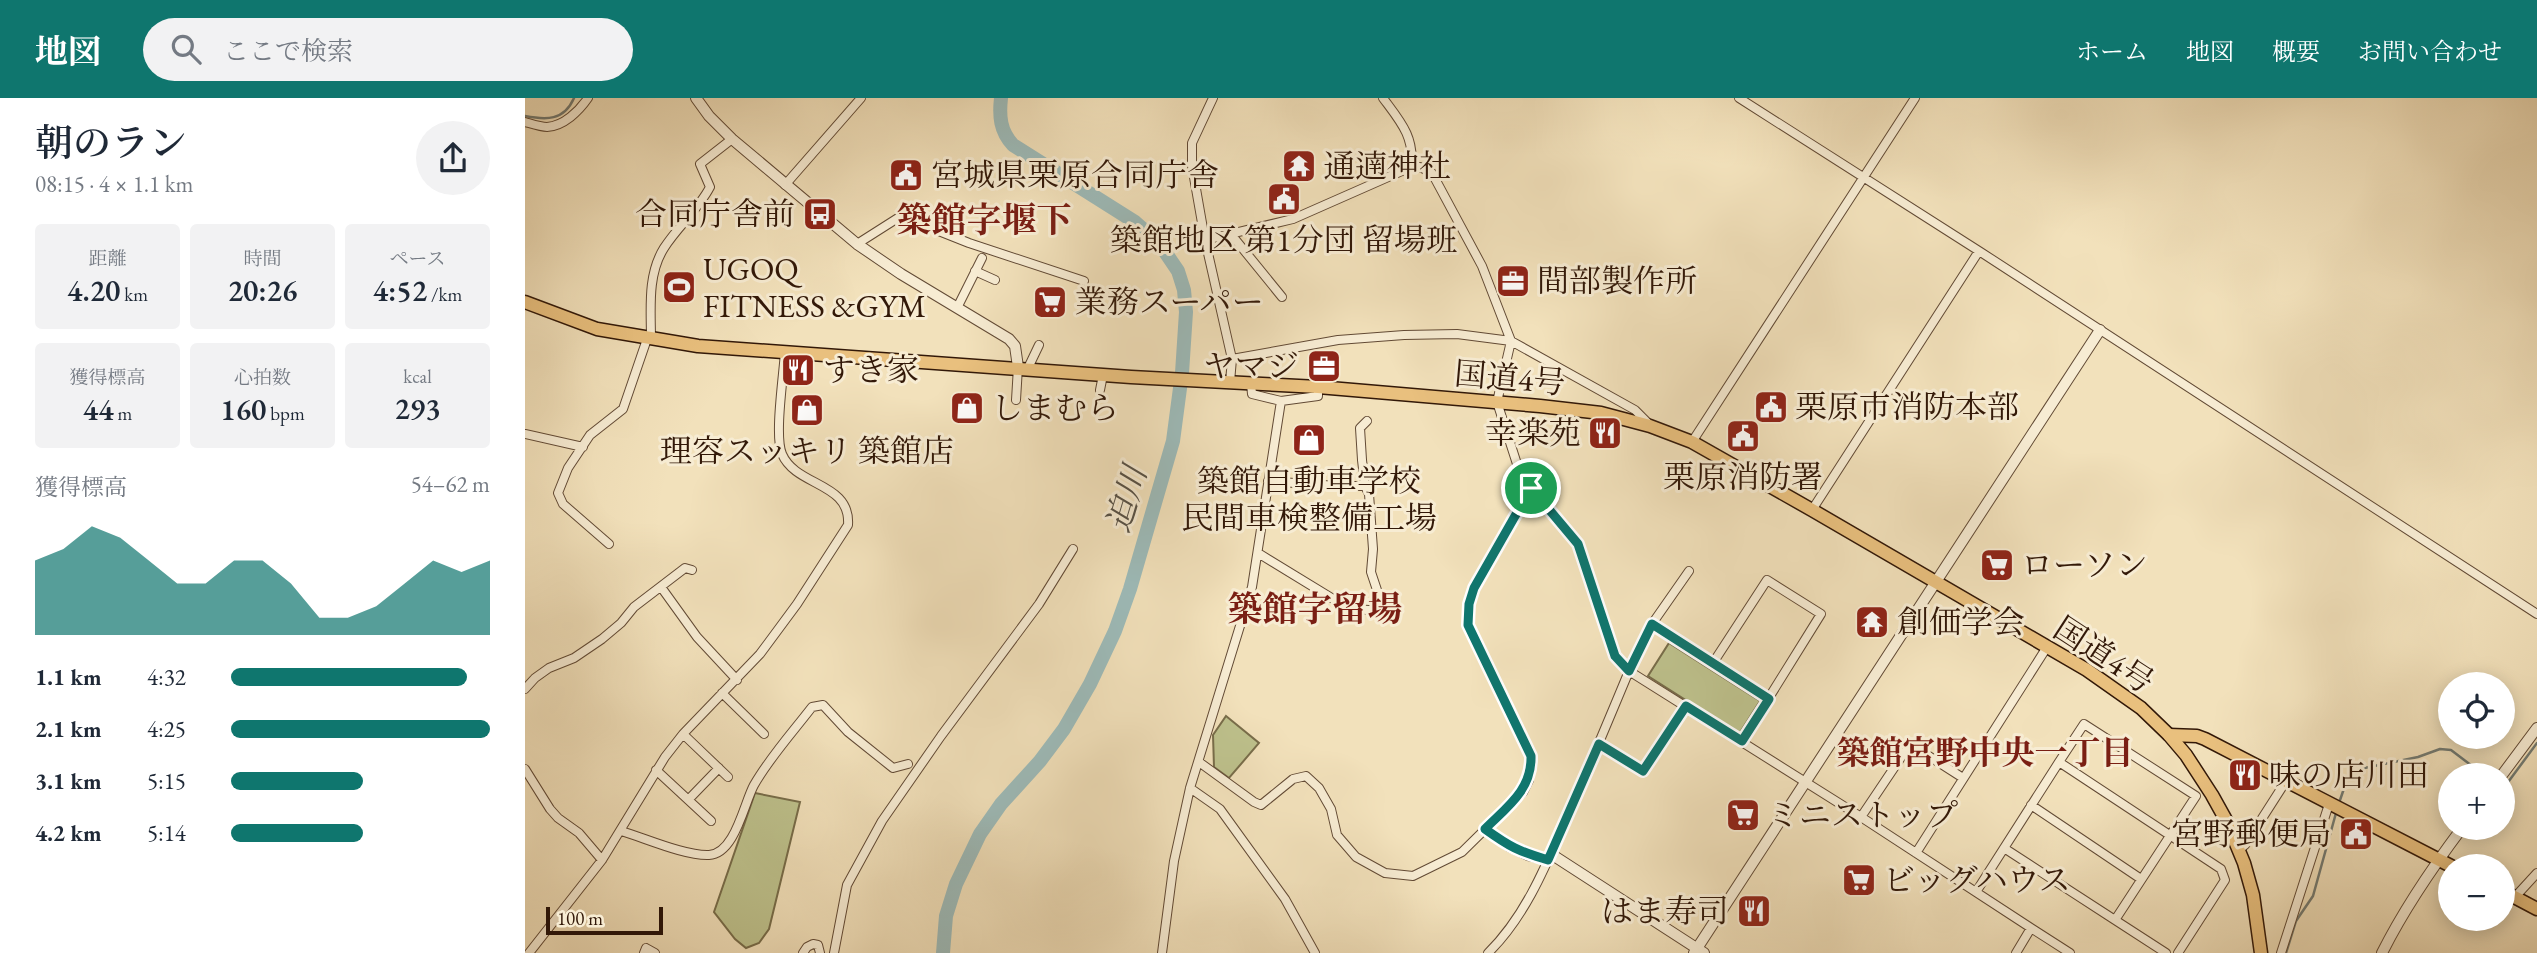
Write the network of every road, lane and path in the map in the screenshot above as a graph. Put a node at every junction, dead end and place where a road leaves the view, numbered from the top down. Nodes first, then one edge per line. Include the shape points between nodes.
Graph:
1 (588, 98) edge
2 (696, 98) edge
3 (861, 98) edge
4 (1213, 98) edge
5 (1383, 98) edge
6 (1739, 98) edge
7 (1915, 98) edge
8 (525, 122) edge
9 (732, 139) junction
10 (1411, 167) junction
11 (1863, 178) junction
12 (785, 185) junction
13 (1230, 233) junction
14 (1205, 240) junction
15 (857, 244) junction
16 (1979, 251) junction
17 (982, 258) dead end
18 (975, 271) junction
19 (995, 280) dead end
20 (1084, 281) dead end
21 (1282, 297) dead end
22 (525, 302) edge
23 (957, 308) junction
24 (2100, 330) junction
25 (649, 339) junction
26 (1511, 341) junction
27 (1039, 345) dead end
28 (785, 351) junction
29 (1232, 359) junction
30 (1023, 368) junction
31 (1103, 375) junction
32 (1226, 382) junction
33 (1251, 384) junction
34 (1318, 387) junction
35 (1100, 390) dead end
36 (1016, 400) dead end
37 (1281, 401) junction
38 (1497, 402) junction
39 (1367, 421) dead end
40 (1650, 426) junction
41 (525, 434) edge
42 (1692, 442) junction
43 (583, 447) junction
44 (1268, 481) junction
45 (1366, 485) junction
46 (1531, 488) junction
47 (1812, 510) junction
48 (609, 544) dead end
49 (1073, 549) dead end
50 (1258, 553) junction
51 (692, 570) dead end
52 (1689, 572) dead end
53 (1934, 583) junction
54 (661, 587) junction
55 (2537, 614) edge
56 (1652, 624) junction
57 (2047, 647) junction
58 (1713, 663) junction
59 (1629, 671) junction
60 (737, 680) junction
61 (525, 689) edge
62 (722, 693) junction
63 (1769, 699) junction
64 (1686, 706) junction
65 (2537, 728) edge
66 (683, 734) junction
67 (764, 734) dead end
68 (2169, 735) junction
69 (1742, 741) junction
70 (1599, 744) junction
71 (1199, 762) junction
72 (2059, 762) junction
73 (2511, 763) edge
74 (908, 764) dead end
75 (719, 768) junction
76 (525, 769) edge
77 (656, 770) junction
78 (729, 777) dead end
79 (1963, 778) junction
80 (2285, 781) junction
81 (1805, 782) junction
82 (1190, 788) junction
83 (689, 799) junction
84 (2031, 805) junction
85 (2335, 807) junction
86 (1861, 817) junction
87 (711, 821) dead end
88 (1485, 829) junction
89 (621, 831) junction
90 (2170, 835) junction
91 (2004, 848) junction
92 (2239, 850) junction
93 (1916, 853) junction
94 (1549, 857) junction
95 (602, 860) junction
96 (2438, 860) joint
97 (2537, 873) edge
98 (2141, 879) junction
99 (1976, 892) junction
100 (2515, 897) joint
101 (2537, 909) edge
102 (2115, 920) junction
103 (2031, 928) junction
104 (1698, 951) edge
105 (530, 953) edge
106 (644, 953) edge
107 (655, 953) edge
108 (803, 953) edge
109 (820, 953) edge
110 (834, 953) edge
111 (1163, 953) edge
112 (1315, 953) edge
113 (1488, 953) edge
114 (2016, 953) edge
115 (2070, 953) edge
116 (2166, 953) edge
117 (2178, 953) edge
118 (2261, 953) edge
119 (2281, 953) edge
120 (2382, 953) edge

1 - 8 street via 575,115 560,123 547,127
2 - 9 street
3 - 12 street
4 - 14 street via 1192,143
5 - 10 street via 1408,135
6 - 11 street
7 - 11 street
9 - 12 street
9 - 25 street via 700,164 710,187 657,262 651,284
10 - 13 street via 1293,219
10 - 26 street via 1432,173 1482,266
11 - 16 street
11 - 42 street
12 - 15 street
13 - 14 street
13 - 21 street
14 - 29 street
15 - 20 street via 901,216
15 - 23 street
16 - 24 street
16 - 47 street
17 - 18 street
18 - 19 street
18 - 23 street
22 - 25 main road, 国道4号 via 576,323
23 - 30 street via 1012,342
24 - 53 street
24 - 55 street
25 - 28 main road, 国道4号
25 - 43 street via 623,409
26 - 29 street via 1457,334 1404,335 1338,340
26 - 38 street
26 - 40 street via 1635,410
27 - 30 street
28 - 30 main road, 国道4号
28 - 60 street via 782,453 799,472 841,498 848,525 797,604
29 - 32 street
30 - 31 main road, 国道4号
30 - 36 street
31 - 32 main road, 国道4号
31 - 35 street
32 - 33 main road, 国道4号
33 - 34 main road, 国道4号
33 - 37 street via 1252,394
34 - 37 street via 1318,396
34 - 38 main road, 国道4号
37 - 44 street
38 - 40 main road, 国道4号 via 1601,413
38 - 46 street via 1517,464
39 - 45 street via 1360,428
40 - 42 main road, 国道4号
41 - 43 street
42 - 47 main road, 国道4号
43 - 48 street via 558,493 563,504
44 - 45 street
44 - 50 street
45 - 50 street via 1371,572 1384,611 1343,605
46 - 59 street via 1578,544 1615,656
46 - 88 street via 1469,604 1468,625 1531,756 1523,792
47 - 53 main road, 国道4号
49 - 110 street via 1039,604 882,821 847,885
50 - 71 street
51 - 54 street via 685,568
52 - 56 street
53 - 57 main road, 国道4号
53 - 81 street
54 - 60 street via 697,637
54 - 61 street via 602,639 549,668
56 - 58 street
56 - 59 street
57 - 68 main road, 国道4号 via 2116,689
57 - 79 street
58 - 63 street
58 - 63 street via 1767,580 1821,614
59 - 64 street
59 - 70 street
60 - 62 street
62 - 66 street
62 - 67 street
63 - 69 street
64 - 69 street
64 - 70 street via 1643,771
65 - 73 street
66 - 75 street
66 - 77 street
68 - 80 main road via 2206,739
68 - 92 main road, 国道4号 via 2213,795
69 - 81 street
70 - 94 street
71 - 82 street
71 - 88 street via 1261,805 1293,779 1306,776 1331,809 1337,835 1356,857 1385,873 1413,876 1462,852
72 - 84 street
72 - 90 street
72 - 90 street via 2084,724 2196,796
74 - 89 street via 893,768 823,705 812,708 765,768 722,851 711,855 679,849
75 - 78 street
75 - 83 street
76 - 95 street via 558,818 579,833
77 - 83 street
77 - 89 street
79 - 86 street via 1910,744
79 - 93 street
80 - 85 main road
80 - 92 street
81 - 86 street
81 - 104 street
82 - 111 street via 1174,861
82 - 112 street via 1220,809 1286,899
83 - 87 street
84 - 91 street
84 - 98 street
85 - 96 main road
85 - 119 street
86 - 93 street
88 - 94 street via 1528,856
89 - 95 street
90 - 98 street
90 - 117 street via 2221,869 2225,880
91 - 99 street
91 - 102 street
92 - 118 main road, 国道4号 via 2257,914
93 - 99 street
94 - 104 street
94 - 113 street via 1518,917
95 - 105 street
96 - 120 street
97 - 100 street
98 - 102 street
99 - 103 street
100 - 101 main road
102 - 116 street
103 - 114 street
103 - 115 street
106 - 107 street via 646,948
108 - 109 street via 813,944

